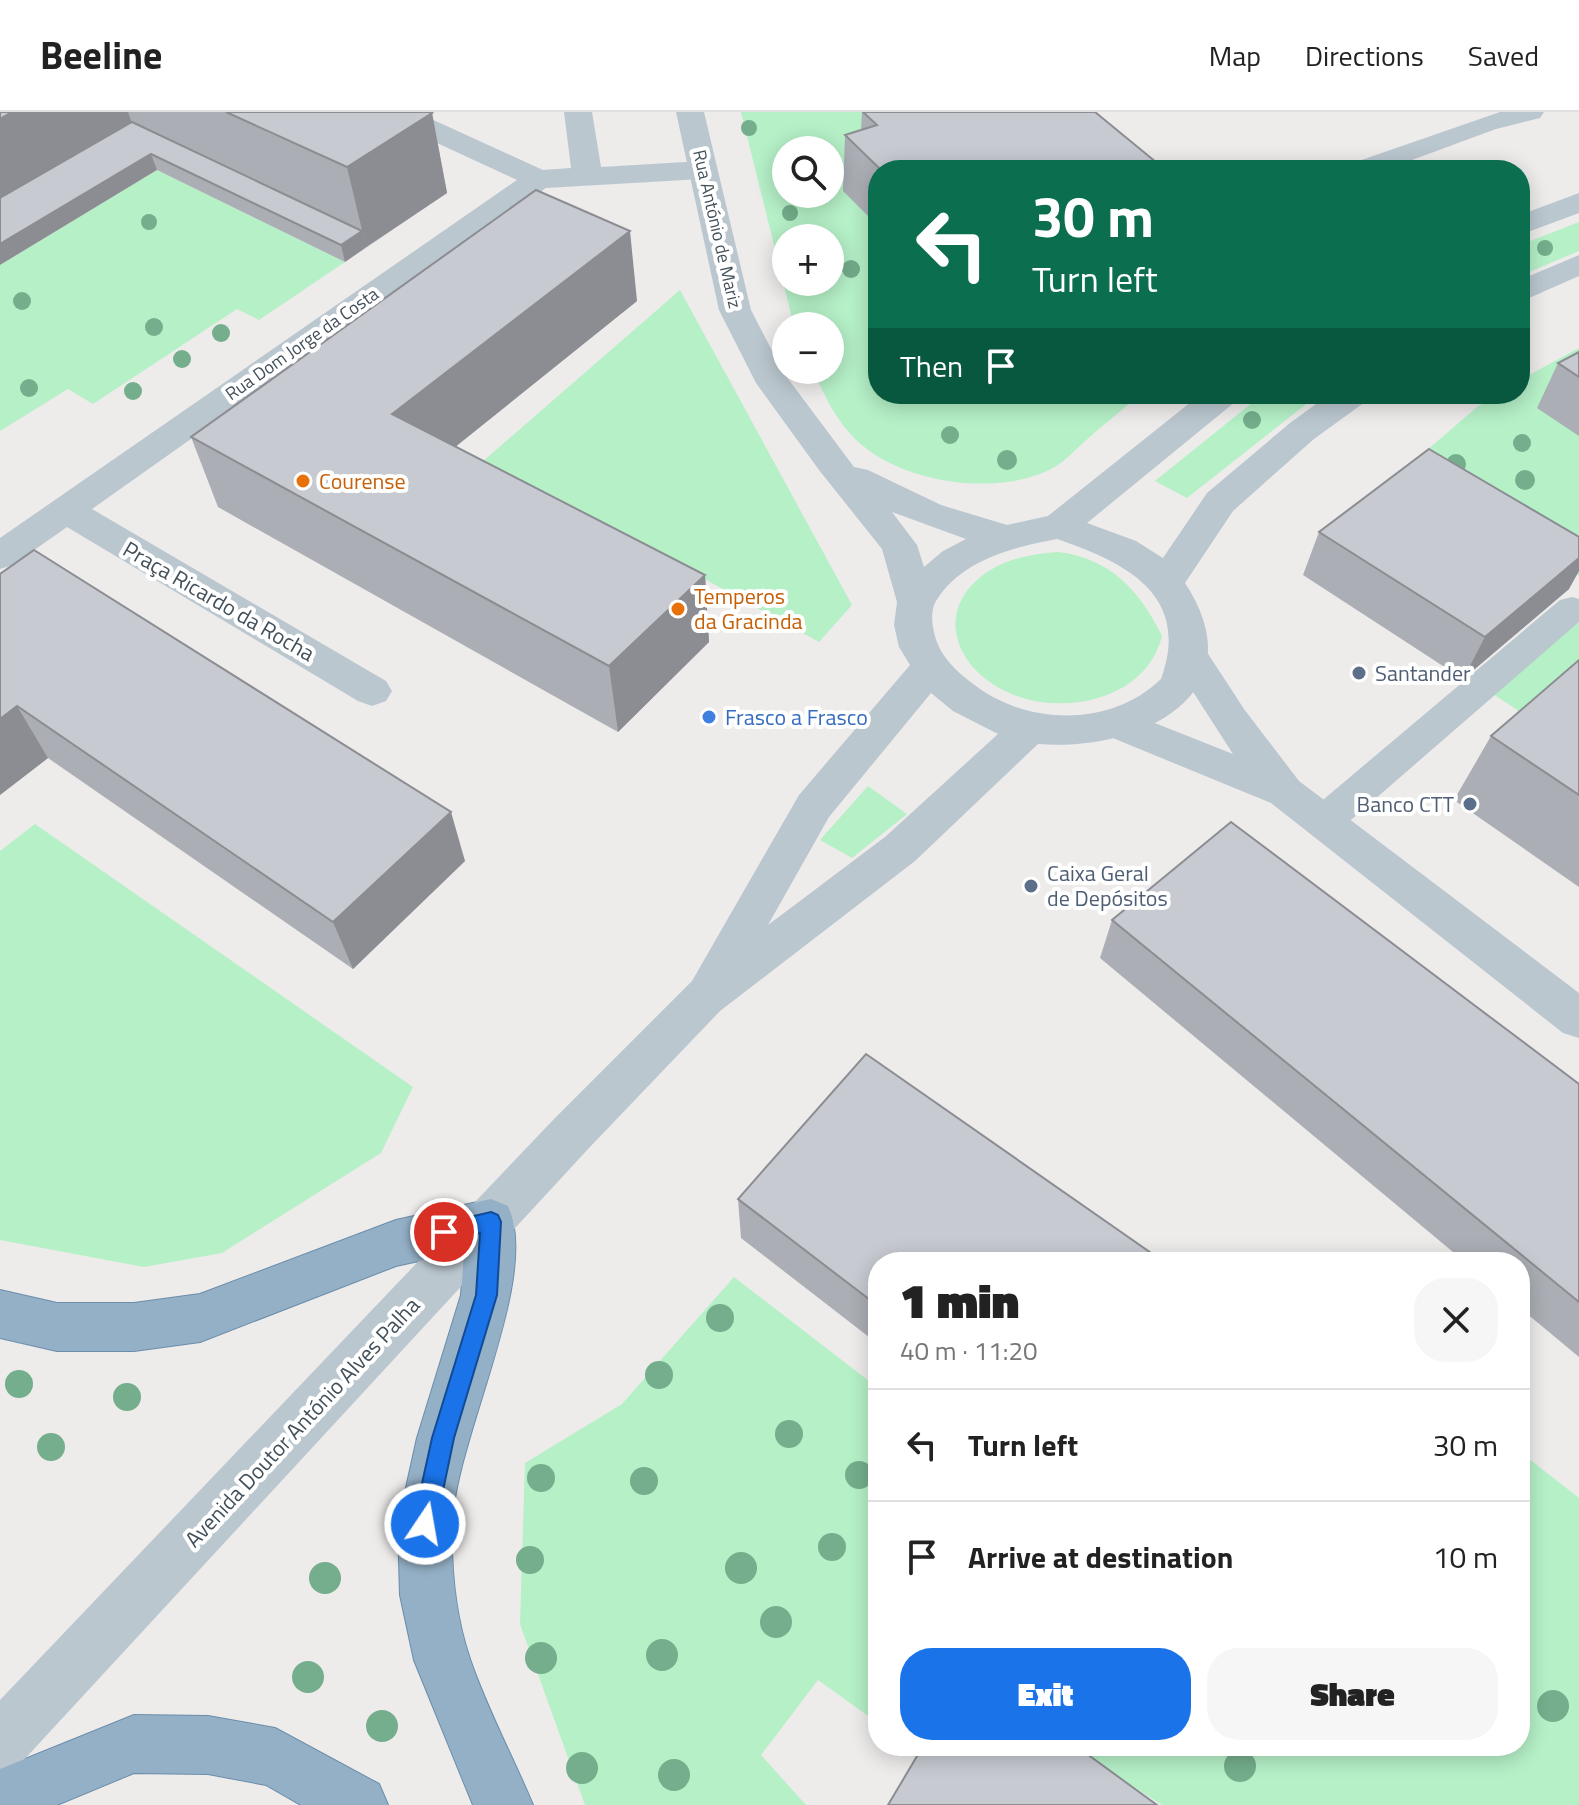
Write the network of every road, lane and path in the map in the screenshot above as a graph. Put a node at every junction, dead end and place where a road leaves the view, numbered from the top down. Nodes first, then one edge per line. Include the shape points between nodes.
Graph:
1 (393, 112) edge
2 (578, 112) edge
3 (690, 112) edge
4 (1531, 112) edge
5 (1387, 160) edge
6 (702, 170) junction
7 (587, 176) junction
8 (539, 179) junction
9 (1579, 202) edge
10 (1530, 222) edge
11 (1579, 264) edge
12 (1530, 287) edge
13 (1211, 404) edge
14 (1339, 404) edge
15 (831, 462) junction
16 (65, 510) junction
17 (1059, 526) junction
18 (1005, 537) junction
19 (0, 556) edge
20 (1166, 583) junction
21 (915, 601) junction
22 (1572, 609) edge
23 (1187, 653) junction
24 (930, 667) junction
25 (372, 691) dead end
26 (1117, 723) junction
27 (1030, 728) junction
28 (1285, 792) junction
29 (1324, 821) junction
30 (704, 998) junction
31 (1579, 1019) edge
32 (491, 1222) junction
33 (0, 1314) edge
34 (0, 1742) edge
35 (0, 1799) edge
36 (358, 1805) edge
37 (503, 1805) edge

1 - 8 street
2 - 7 street
3 - 6 street, Rua António de Mariz
4 - 5 lane
6 - 7 street
6 - 15 street, Rua António de Mariz via 735,310 768,375
7 - 8 street
8 - 16 street, Rua Dom Jorge da Costa
9 - 10 street
11 - 12 street
13 - 17 street
14 - 20 street via 1220,502
15 - 18 street via 923,513
15 - 21 street, Rua António de Mariz via 899,545
16 - 19 street, Rua Dom Jorge da Costa
16 - 25 street, Praça Ricardo da Rocha
17 - 18 street
17 - 20 street via 1143,561
18 - 21 street via 938,573
20 - 23 street via 1189,629
21 - 24 street via 913,631
22 - 29 lane
23 - 26 street via 1178,685 1147,713
23 - 28 street
24 - 27 street via 955,694 986,713
24 - 30 street, Avenida Doutor António Alves Palha via 814,806
26 - 27 street
26 - 28 street
27 - 30 street, Avenida Doutor António Alves Palha via 900,849
28 - 29 street
29 - 31 street
30 - 32 street, Avenida Doutor António Alves Palha
32 - 33 highway via 396,1243 200,1318 134,1327 57,1327
32 - 34 street, Avenida Doutor António Alves Palha
32 - 37 highway via 486,1295 443,1438 425,1524 428,1595 442,1660
35 - 36 highway via 134,1744 208,1745 275,1757

